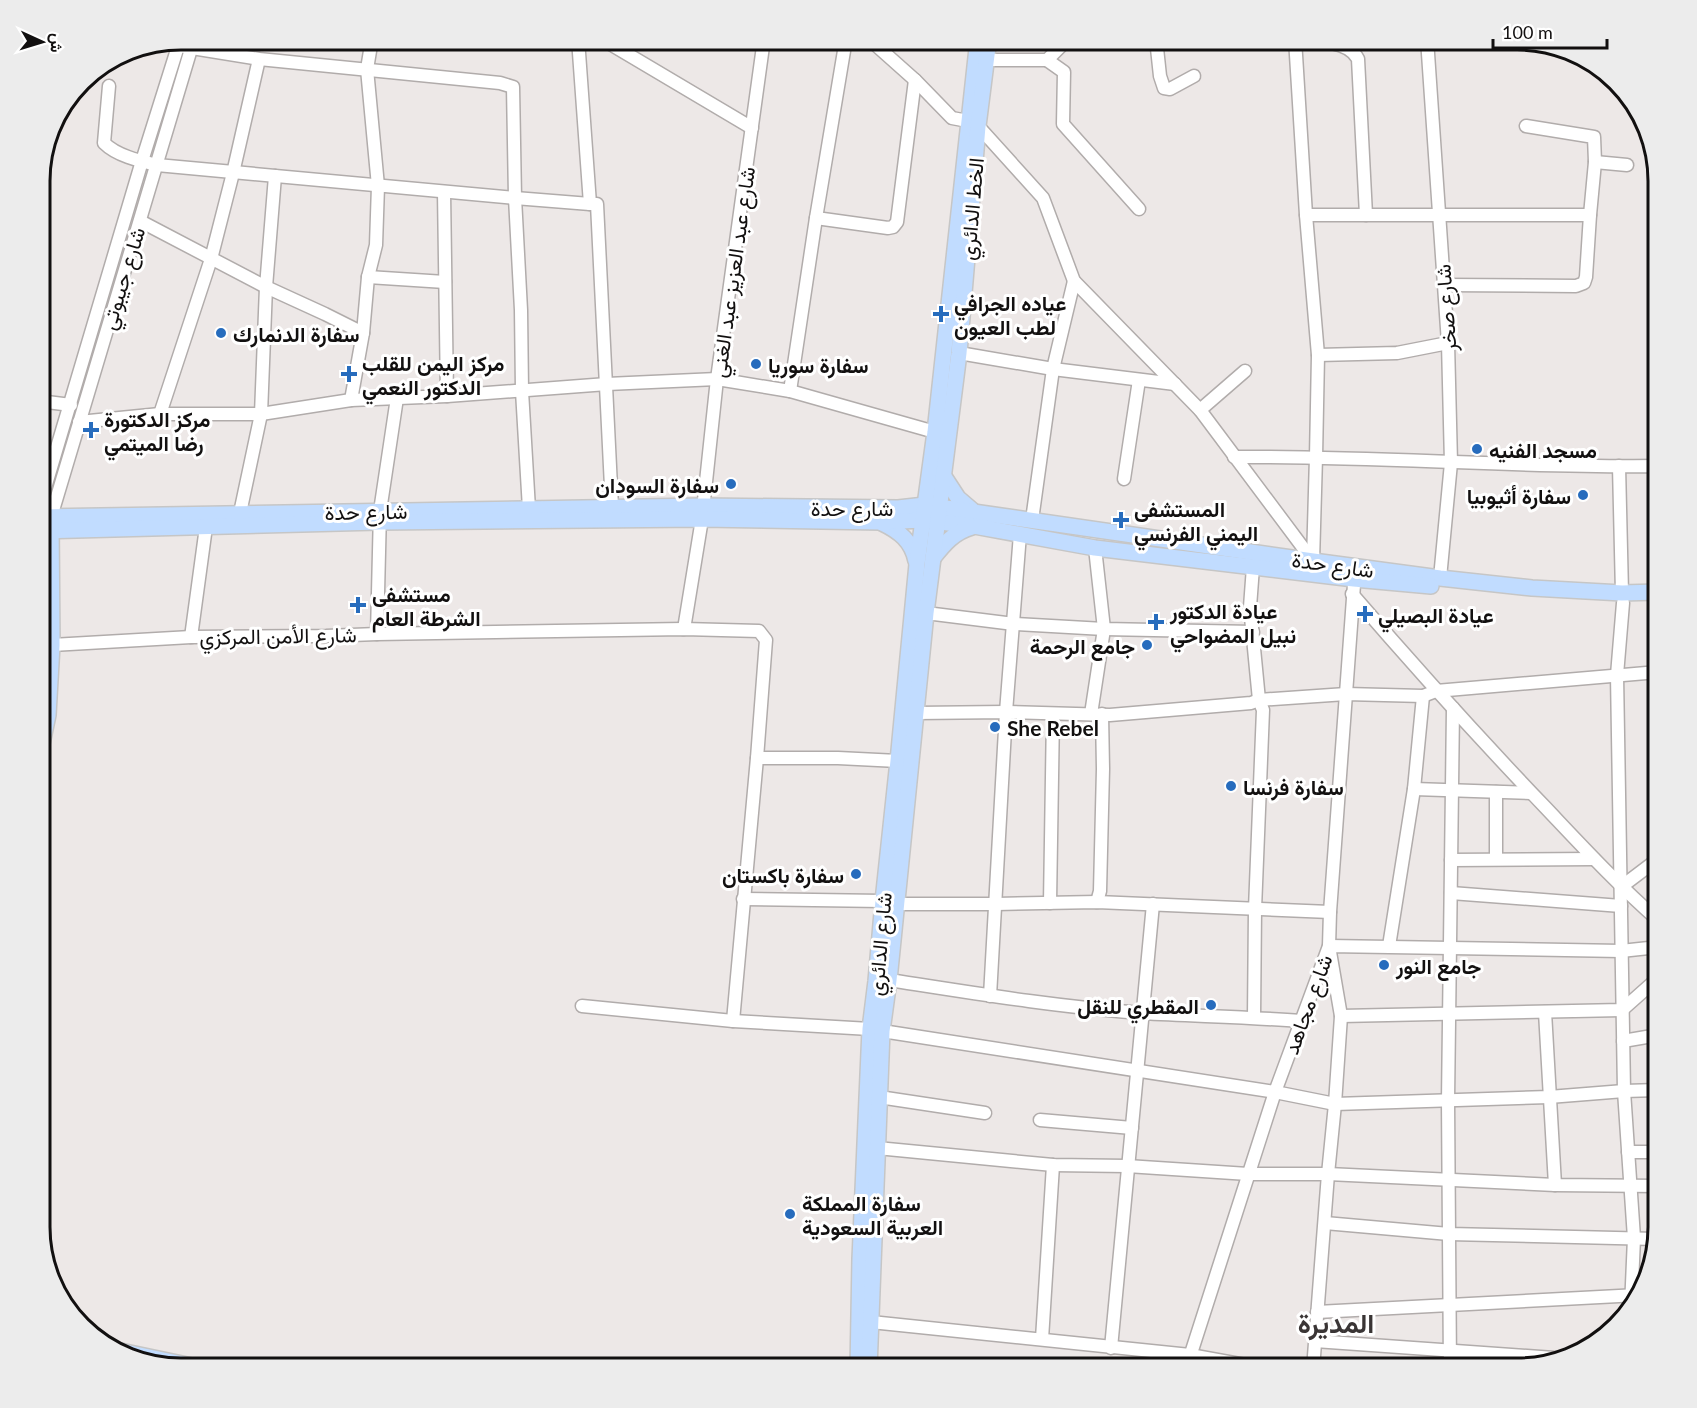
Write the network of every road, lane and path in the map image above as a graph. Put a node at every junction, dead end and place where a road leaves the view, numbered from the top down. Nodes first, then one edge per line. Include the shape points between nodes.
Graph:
1 (183, 50) edge
2 (184, 50) edge
3 (218, 50) edge
4 (371, 50) edge
5 (579, 50) edge
6 (621, 50) edge
7 (763, 50) edge
8 (844, 50) edge
9 (881, 50) edge
10 (980, 50) edge
11 (985, 50) edge
12 (1057, 50) edge
13 (1157, 50) edge
14 (1297, 50) edge
15 (1350, 50) edge
16 (1427, 50) edge
17 (259, 59) junction
18 (981, 60) junction
19 (1047, 60) junction
20 (368, 69) junction
21 (1194, 76) dead end
22 (915, 81) junction
23 (109, 86) dead end
24 (973, 123) junction
25 (1526, 126) dead end
26 (752, 128) junction
27 (142, 161) junction
28 (1595, 162) junction
29 (157, 165) junction
30 (1627, 165) dead end
31 (233, 173) junction
32 (274, 176) junction
33 (378, 186) junction
34 (444, 192) junction
35 (515, 198) junction
36 (590, 204) junction
37 (1139, 209) dead end
38 (1366, 215) junction
39 (1439, 215) junction
40 (1590, 215) junction
41 (1306, 216) junction
42 (816, 218) junction
43 (140, 221) junction
44 (212, 259) junction
45 (368, 277) junction
46 (1074, 281) junction
47 (445, 282) junction
48 (1444, 285) junction
49 (266, 286) junction
50 (363, 333) junction
51 (1448, 343) junction
52 (959, 353) junction
53 (1318, 355) junction
54 (1053, 369) junction
55 (1245, 371) dead end
56 (717, 379) junction
57 (1139, 380) junction
58 (607, 384) junction
59 (1175, 384) junction
60 (522, 391) junction
61 (790, 391) junction
62 (447, 396) junction
63 (397, 398) junction
64 (351, 400) junction
65 (50, 402) edge
66 (71, 405) junction
67 (1200, 410) junction
68 (160, 414) junction
69 (261, 414) junction
70 (79, 422) junction
71 (935, 432) junction
72 (1234, 457) junction
73 (1317, 457) junction
74 (1451, 463) junction
75 (1619, 466) junction
76 (1648, 466) edge
77 (936, 477) junction
78 (1124, 479) dead end
79 (50, 495) edge
80 (50, 504) edge
81 (612, 507) junction
82 (898, 507) junction
83 (529, 509) junction
84 (702, 512) junction
85 (240, 513) junction
86 (931, 513) junction
87 (380, 516) junction
88 (974, 519) junction
89 (1032, 520) junction
90 (50, 521) edge
91 (50, 521) edge
92 (880, 522) junction
93 (206, 527) junction
94 (1020, 534) junction
95 (1095, 548) junction
96 (933, 558) junction
97 (1313, 561) junction
98 (916, 564) junction
99 (1253, 567) junction
100 (1440, 578) junction
101 (1354, 580) junction
102 (1648, 594) edge
103 (1622, 598) junction
104 (1648, 601) edge
105 (926, 613) junction
106 (50, 614) edge
107 (1014, 624) junction
108 (684, 628) junction
109 (1104, 629) junction
110 (1253, 632) junction
111 (377, 634) junction
112 (191, 637) junction
113 (52, 645) junction
114 (1648, 673) edge
115 (1617, 675) junction
116 (50, 680) edge
117 (1436, 691) junction
118 (1346, 694) junction
119 (1423, 696) junction
120 (1258, 700) junction
121 (1452, 708) junction
122 (1006, 711) junction
123 (916, 713) junction
124 (1053, 714) junction
125 (1096, 714) junction
126 (757, 758) junction
127 (898, 761) junction
128 (1414, 789) junction
129 (1452, 790) junction
130 (1497, 792) junction
131 (1531, 793) junction
132 (1594, 859) junction
133 (1451, 860) junction
134 (1496, 860) junction
135 (1648, 867) edge
136 (1621, 887) junction
137 (1451, 893) junction
138 (743, 899) junction
139 (890, 902) junction
140 (1097, 902) junction
141 (1050, 903) junction
142 (996, 904) junction
143 (1152, 904) junction
144 (1621, 906) junction
145 (1255, 909) junction
146 (1648, 911) edge
147 (1330, 912) junction
148 (1329, 946) junction
149 (1389, 946) junction
150 (1648, 948) edge
151 (1450, 949) junction
152 (1622, 951) junction
153 (889, 981) junction
154 (1648, 987) edge
155 (990, 996) junction
156 (582, 1006) dead end
157 (1622, 1010) junction
158 (1545, 1012) junction
159 (1142, 1013) junction
160 (1449, 1014) junction
161 (1341, 1016) junction
162 (1254, 1017) junction
163 (733, 1020) junction
164 (1301, 1021) junction
165 (876, 1030) junction
166 (1648, 1037) edge
167 (1623, 1041) junction
168 (1136, 1070) junction
169 (1648, 1090) edge
170 (1624, 1091) junction
171 (1275, 1092) junction
172 (879, 1097) junction
173 (1549, 1097) junction
174 (1448, 1101) junction
175 (1335, 1104) junction
176 (984, 1113) dead end
177 (1040, 1120) dead end
178 (1132, 1128) junction
179 (877, 1148) junction
180 (1628, 1152) junction
181 (1648, 1152) edge
182 (1053, 1165) junction
183 (1127, 1166) junction
184 (1248, 1174) junction
185 (1328, 1174) junction
186 (1449, 1181) junction
187 (1555, 1185) junction
188 (1630, 1186) junction
189 (1648, 1186) edge
190 (1325, 1223) junction
191 (1449, 1234) junction
192 (1634, 1238) junction
193 (1647, 1239) edge
194 (867, 1254) junction
195 (1634, 1286) edge
196 (1625, 1299) edge
197 (1449, 1306) junction
198 (1317, 1312) junction
199 (871, 1322) junction
200 (1042, 1339) junction
201 (1315, 1341) junction
202 (1112, 1348) junction
203 (1450, 1350) junction
204 (1190, 1355) junction
205 (1537, 1357) edge
206 (859, 1358) edge
207 (869, 1358) edge
208 (1189, 1358) edge
209 (1190, 1358) edge
210 (1207, 1358) edge
211 (1313, 1358) edge
212 (1450, 1358) edge

1 - 27 street, شارع جيبوتي
2 - 29 street, شارع جيبوتي
3 - 17 street
4 - 20 street
5 - 36 street
6 - 26 street
7 - 26 street, شارع عبد العزيز عبد الغني
8 - 42 street
9 - 22 street
10 - 18 main road, الخط الدائري
11 - 18 main road, الخط الدائري
12 - 19 street
13 - 21 street via 1164,88 1170,89
14 - 41 street
15 - 38 street via 1358,59
16 - 39 street, شارع صخر
17 - 20 street
17 - 31 street
18 - 19 street
18 - 24 main road, الخط الدائري
19 - 37 street via 1064,72 1063,124
20 - 33 street
20 - 35 street via 513,87
22 - 24 street via 952,118
22 - 42 street via 897,222 888,228
23 - 27 street via 104,143
24 - 46 street via 1042,198
24 - 52 main road, الخط الدائري
24 - 71 main road, الخط الدائري
25 - 28 street via 1594,137
26 - 56 street, شارع عبد العزيز عبد الغني
27 - 29 street
27 - 66 street, شارع جيبوتي
28 - 30 street
28 - 40 street
29 - 31 street
29 - 43 street, شارع جيبوتي
31 - 32 street
31 - 44 street
32 - 33 street
32 - 49 street
33 - 34 street
33 - 45 street via 376,245
34 - 35 street
34 - 47 street
35 - 36 street
35 - 60 street
36 - 58 street via 597,204
38 - 39 street
38 - 41 street
39 - 40 street
39 - 48 street, شارع صخر
40 - 48 street via 1584,283
41 - 53 street
42 - 61 street
43 - 44 street
43 - 70 street, شارع جيبوتي
44 - 49 street
44 - 68 street
45 - 47 street
45 - 50 street
46 - 54 street
46 - 59 street
47 - 62 street
48 - 51 street, شارع صخر
49 - 50 street
49 - 69 street
50 - 64 street
51 - 53 street via 1397,353
51 - 74 street, شارع صخر
52 - 54 street
52 - 77 main road, الخط الدائري
53 - 73 street
54 - 57 street
54 - 89 street
55 - 67 street
56 - 58 street
56 - 61 street
56 - 84 street, شارع عبد العزيز عبد الغني
57 - 59 street
57 - 78 street
58 - 60 street
58 - 81 street
59 - 67 street
60 - 62 street
60 - 83 street
61 - 71 street
62 - 63 street
63 - 64 street
63 - 87 street
64 - 69 street
65 - 66 street
66 - 79 street, شارع جيبوتي
67 - 72 street
68 - 69 street
68 - 70 street
69 - 85 street
70 - 80 street, شارع جيبوتي
71 - 77 main road, الخط الدائري
72 - 73 street
72 - 97 street
73 - 74 street
73 - 97 street
74 - 75 street
74 - 100 street, شارع صخر
75 - 76 street
75 - 103 street
77 - 82 main road
77 - 86 main road, الخط الدائري
77 - 88 main road
81 - 83 main road, شارع حدة
81 - 84 main road, شارع حدة
82 - 84 main road, شارع حدة
82 - 86 main road, شارع حدة
83 - 87 main road, شارع حدة
84 - 87 main road, شارع حدة
84 - 92 main road, شارع حدة
84 - 108 street, شارع عبد العزيز عبد الغني
85 - 87 main road, شارع حدة
85 - 90 main road, شارع حدة
86 - 88 main road, شارع حدة
86 - 92 main road, شارع حدة
86 - 96 main road, شارع الدائري
86 - 98 main road, شارع الدائري
87 - 93 main road, شارع حدة
87 - 111 street
88 - 89 main road, شارع حدة
88 - 94 main road, شارع حدة
88 - 96 main road
89 - 97 main road, شارع حدة
91 - 93 main road, شارع حدة
92 - 98 main road via 902,534 914,552
93 - 112 street
94 - 95 main road, شارع حدة
94 - 107 street
95 - 99 main road, شارع حدة
95 - 109 street
96 - 105 main road, شارع الدائري
97 - 101 main road, شارع حدة
98 - 127 main road, شارع الدائري
99 - 101 main road, شارع حدة
99 - 110 street
100 - 101 main road, شارع حدة
100 - 103 main road, شارع حدة
101 - 103 main road, شارع حدة via 1533,597
101 - 117 street
101 - 118 street, شارع مجاهد
102 - 103 main road, شارع حدة
103 - 104 main road, شارع حدة
103 - 115 street
105 - 107 street
105 - 123 main road, شارع الدائري
106 - 113 main road
107 - 109 street
107 - 122 street
108 - 111 street, شارع الأمن المركزي
108 - 126 street, شارع الأمن المركزي via 759,631 766,640
109 - 110 street
109 - 125 street
110 - 120 street
111 - 112 street, شارع الأمن المركزي
112 - 113 street, شارع الأمن المركزي
113 - 116 main road
114 - 115 street
115 - 117 street
115 - 136 street
117 - 119 street
117 - 121 street
118 - 119 street
118 - 120 street
118 - 147 street, شارع مجاهد
119 - 128 street
120 - 125 street
120 - 145 street via 1263,710
121 - 129 street
121 - 131 street
122 - 123 street
122 - 124 street
122 - 142 street
123 - 139 main road, شارع الدائري
124 - 125 street
124 - 141 street
125 - 140 street via 1103,769
126 - 127 street
126 - 138 street, شارع الأمن المركزي
127 - 139 main road, شارع الدائري
128 - 129 street
128 - 149 street
129 - 130 street
129 - 133 street
130 - 131 street
130 - 134 street
131 - 132 street
132 - 134 street
132 - 136 street
133 - 134 street
133 - 137 street
135 - 136 street
136 - 144 street
136 - 146 street
137 - 144 street
137 - 151 street
138 - 139 street
138 - 163 street, شارع الأمن المركزي
139 - 142 street
139 - 153 main road, شارع الدائري
139 - 165 main road, شارع الدائري via 876,981
140 - 141 street
140 - 143 street
141 - 142 street
142 - 155 street
143 - 145 street
143 - 159 street
144 - 152 street
145 - 147 street
145 - 162 street
147 - 148 street, شارع مجاهد
148 - 149 street
148 - 161 street
148 - 164 street, شارع مجاهد
149 - 151 street
150 - 152 street
151 - 152 street
151 - 160 street
152 - 157 street
153 - 155 street
153 - 165 main road, شارع الدائري
154 - 157 street
155 - 159 street
156 - 163 street
157 - 158 street
157 - 167 street
158 - 160 street
158 - 173 street
159 - 162 street
159 - 168 street
160 - 161 street
160 - 174 street
161 - 175 street
162 - 164 street
163 - 165 street
164 - 171 street, شارع مجاهد
165 - 168 street
165 - 172 main road, شارع الدائري
165 - 194 main road, شارع الدائري
166 - 167 street
167 - 170 street
168 - 171 street
168 - 178 street
169 - 170 street
170 - 173 street
170 - 180 street
171 - 175 street
171 - 184 street, شارع مجاهد
172 - 176 street
172 - 179 main road, شارع الدائري
173 - 174 street
173 - 187 street
174 - 175 street
174 - 186 street
175 - 185 street
177 - 178 street
178 - 183 street
179 - 182 street
179 - 194 main road, شارع الدائري
180 - 181 street
180 - 188 street
182 - 183 street
182 - 200 street
183 - 184 street
183 - 202 street
184 - 185 street
184 - 204 street, شارع مجاهد
185 - 186 street
185 - 190 street
186 - 187 street
186 - 191 street
187 - 188 street
188 - 189 street
188 - 192 street
190 - 191 street
190 - 198 street
191 - 192 street
191 - 197 street
192 - 193 street
192 - 195 street
194 - 199 main road, شارع الدائري
194 - 206 main road, شارع الدائري
196 - 197 street
197 - 198 street
197 - 203 street
198 - 201 street
199 - 200 street
199 - 207 main road, شارع الدائري
200 - 202 street
201 - 203 street
201 - 211 street
202 - 204 street
203 - 205 street
203 - 212 street
204 - 208 street, شارع مجاهد
204 - 209 street, شارع مجاهد
204 - 210 street

